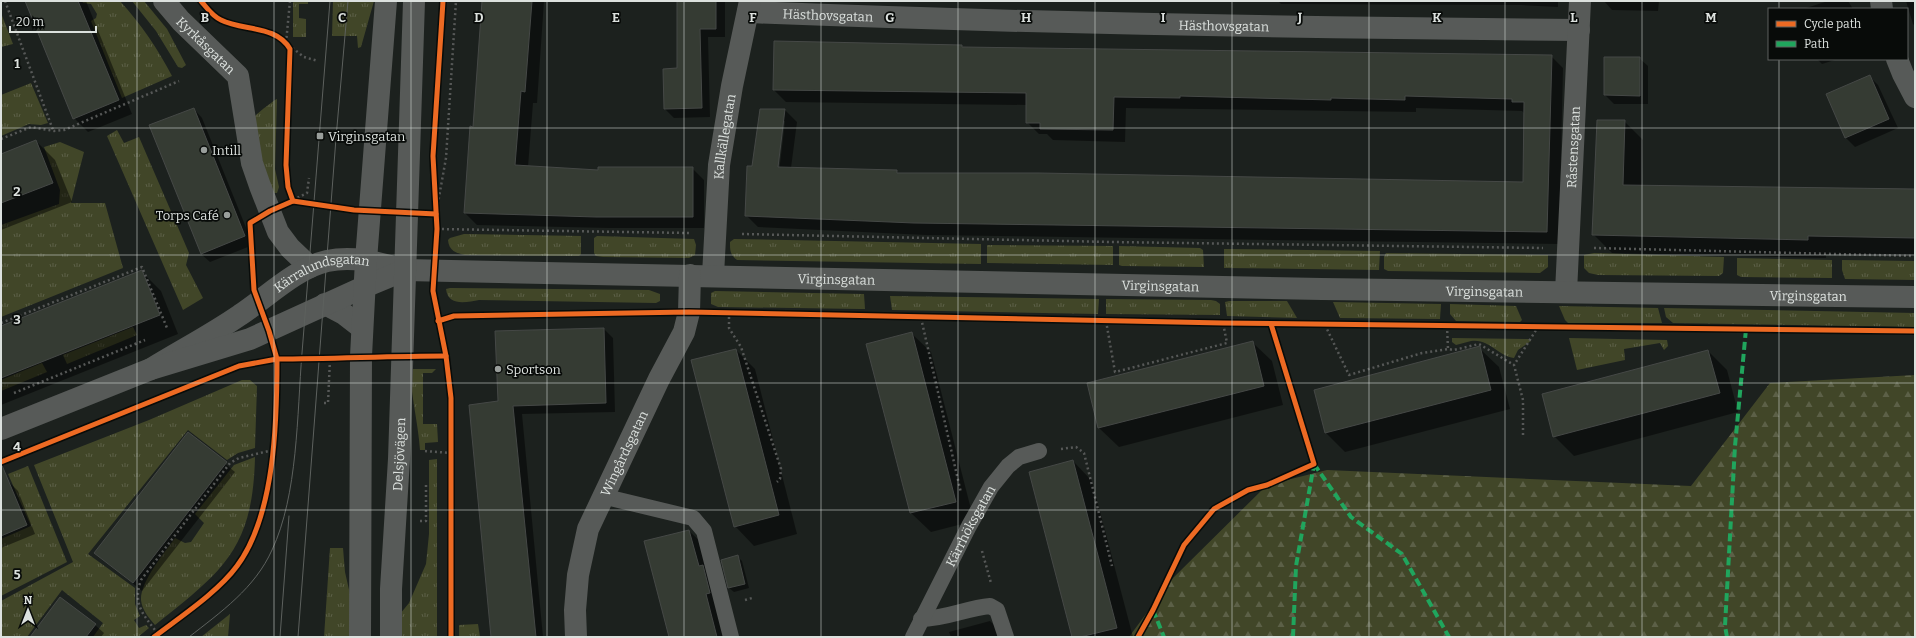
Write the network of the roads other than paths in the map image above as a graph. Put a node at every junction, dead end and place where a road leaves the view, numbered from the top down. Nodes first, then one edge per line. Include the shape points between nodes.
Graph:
1 (164, 1) edge
2 (386, 1) edge
3 (414, 1) edge
4 (1580, 1) edge
5 (749, 7) edge
6 (1579, 30) junction
7 (1897, 60) edge
8 (1915, 97) edge
9 (366, 260) junction
10 (310, 267) junction
11 (405, 270) junction
12 (690, 275) junction
13 (713, 275) junction
14 (364, 287) junction
15 (1566, 292) junction
16 (1915, 297) edge
17 (325, 304) junction
18 (362, 328) junction
19 (151, 369) junction
20 (1, 429) edge
21 (1039, 451) road end
22 (602, 496) junction
23 (921, 620) junction
24 (360, 637) edge
25 (391, 637) edge
26 (576, 637) edge
27 (731, 637) edge
28 (913, 637) edge
29 (1006, 637) edge

1 - 10 street, Kyrkåsgatan via 238,76 252,163 260,186 278,232
2 - 9 street
3 - 11 street, Delsjövägen
4 - 6 street, Råstensgatan
5 - 6 street, Hästhovsgatan via 896,18
5 - 13 street, Kallkällegatan via 719,165
6 - 15 street, Råstensgatan
7 - 8 street
9 - 10 street, Kärralundsgatan via 328,261
9 - 11 street, Kärralundsgatan
9 - 14 street
10 - 19 street, Kärralundsgatan via 240,315
11 - 12 street, Virginsgatan
11 - 14 street, Kärralundsgatan
11 - 25 street, Delsjövägen
12 - 13 street, Virginsgatan
12 - 22 street, Wingårdsgatan via 689,312 684,332
13 - 15 street, Virginsgatan
14 - 17 street, Kärralundsgatan
14 - 18 street
15 - 16 street, Virginsgatan
17 - 18 street, Kärralundsgatan
17 - 19 street, Kärralundsgatan via 250,339
18 - 24 street
19 - 20 street, Kärralundsgatan
21 - 23 lane, Kärrhöksgatan via 1019,457 991,486
22 - 26 street, Wingårdsgatan via 582,550 574,610
22 - 27 lane via 693,518 704,531
23 - 28 lane, Kärrhöksgatan
23 - 29 lane via 933,620 990,606 997,610

